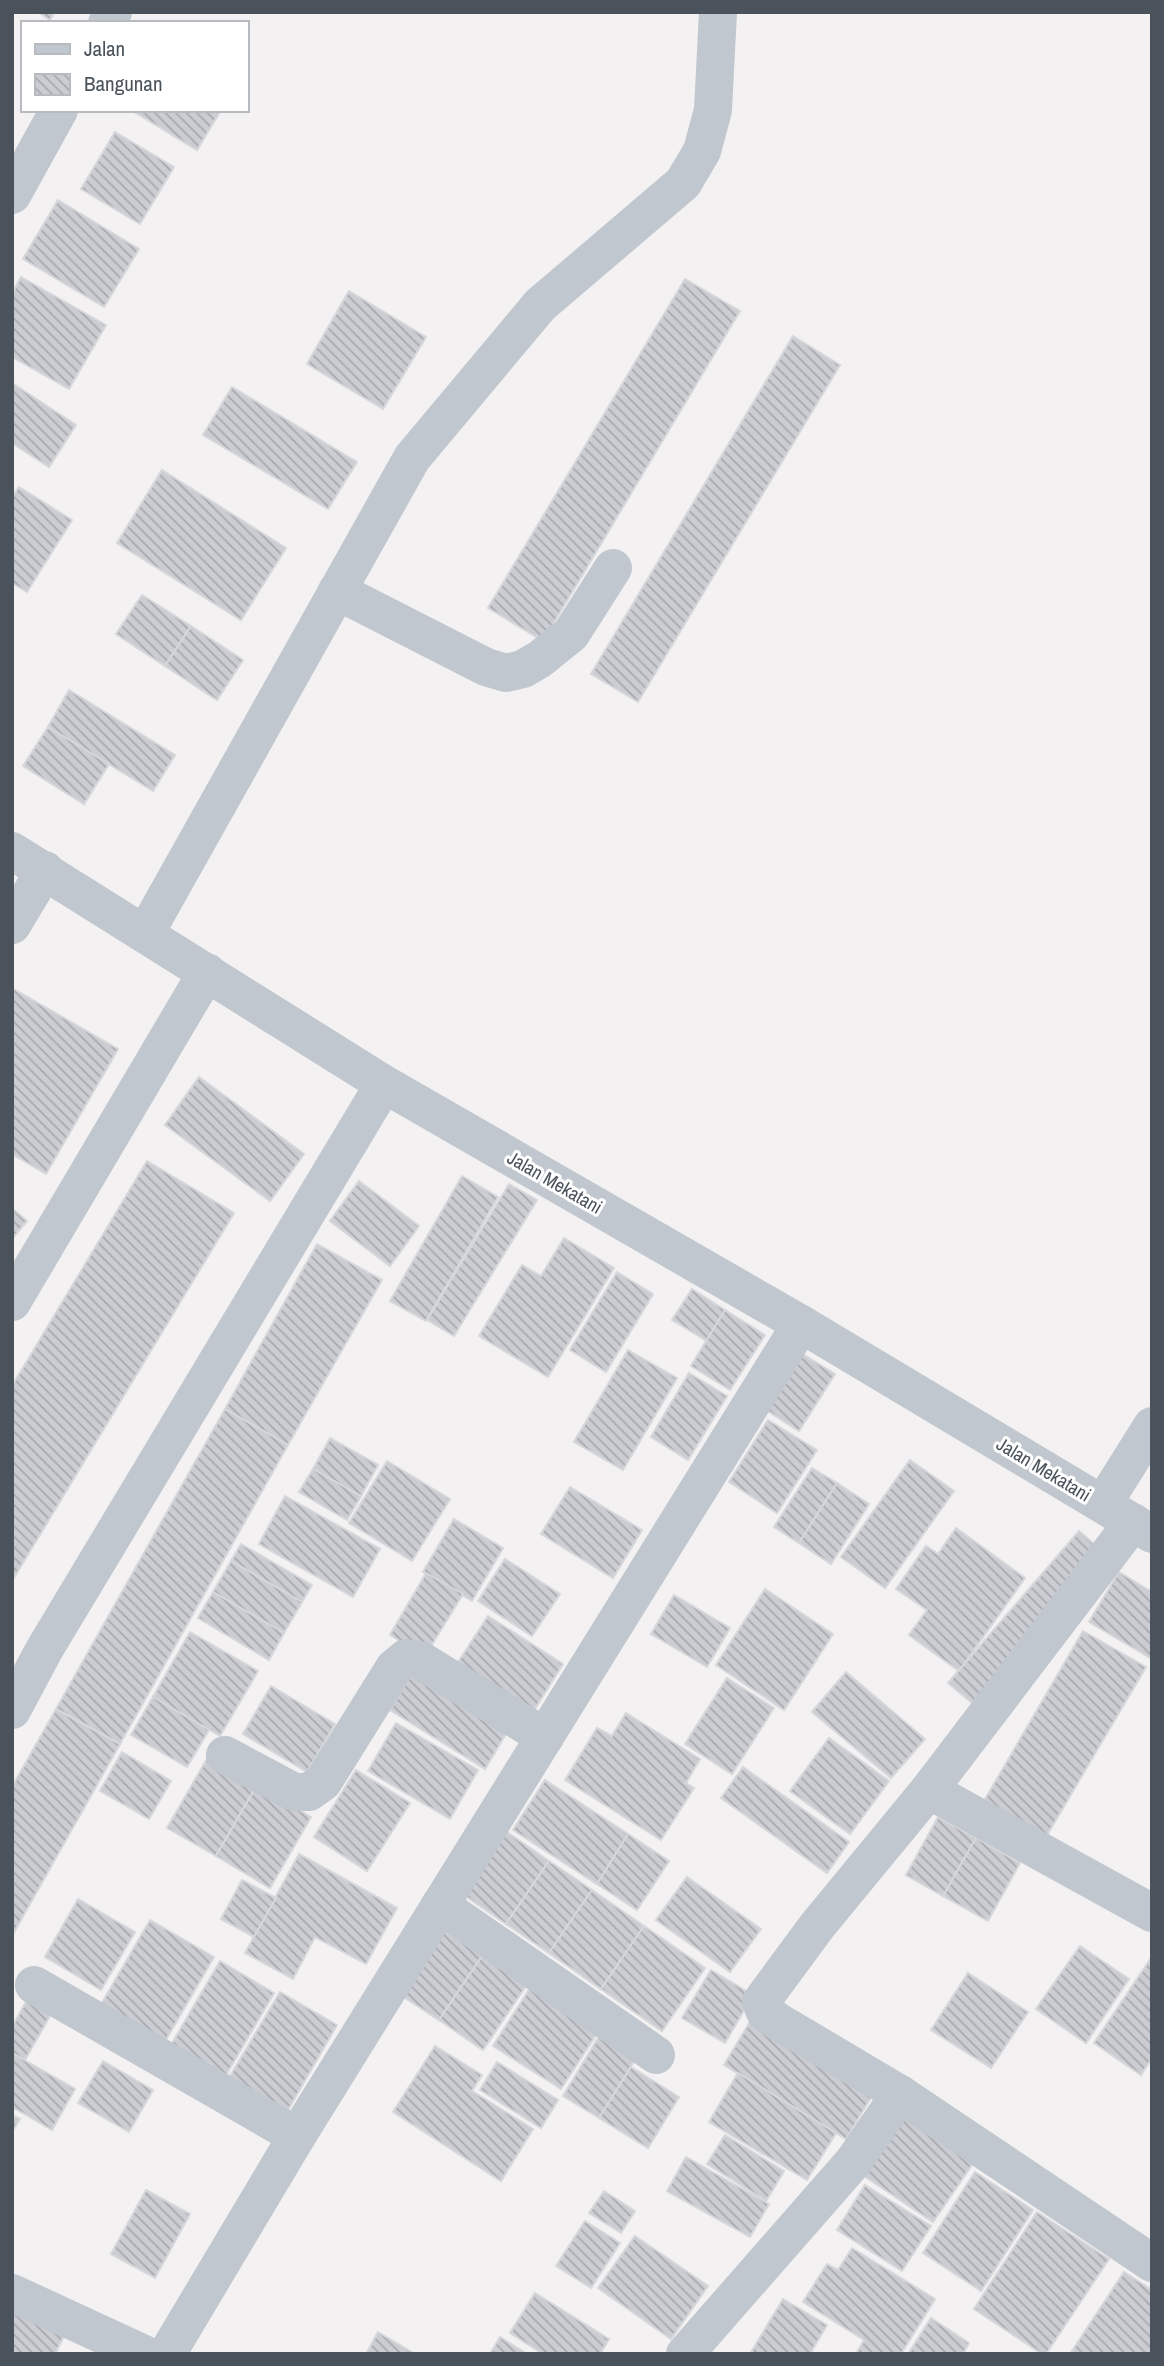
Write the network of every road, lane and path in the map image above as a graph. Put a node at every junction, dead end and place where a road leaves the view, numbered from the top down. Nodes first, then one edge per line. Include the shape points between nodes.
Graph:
1 (718, 12) edge
2 (58, 112) edge
3 (12, 195) edge
4 (613, 568) dead end
5 (337, 591) junction
6 (12, 851) edge
7 (44, 870) junction
8 (12, 925) edge
9 (145, 934) junction
10 (207, 972) junction
11 (384, 1084) junction
12 (12, 1301) edge
13 (802, 1324) junction
14 (1152, 1426) edge
15 (1129, 1520) edge
16 (12, 1710) edge
17 (545, 1737) junction
18 (225, 1755) dead end
19 (929, 1790) junction
20 (440, 1905) junction
21 (1152, 1913) edge
22 (34, 1984) dead end
23 (656, 2055) dead end
24 (900, 2094) junction
25 (297, 2136) junction
26 (1152, 2263) edge
27 (12, 2293) edge
28 (694, 2351) edge
29 (144, 2354) edge
30 (167, 2354) edge

1 - 5 street via 713,110 702,151 684,183 540,305 412,458
2 - 3 street
4 - 5 street via 571,634 532,664 506,673
5 - 9 street
6 - 7 street, Jalan Mekatani
7 - 8 street
7 - 9 street, Jalan Mekatani
9 - 10 street, Jalan Mekatani
10 - 11 street, Jalan Mekatani
10 - 12 street
11 - 13 street, Jalan Mekatani
11 - 16 street
13 - 15 street, Jalan Mekatani
13 - 17 street
14 - 15 street, Jalan Mekatani
15 - 19 street
17 - 18 street via 420,1660 406,1658 394,1668 323,1783 309,1792 294,1792
17 - 20 street
19 - 21 street
19 - 24 street via 761,2002 765,2012 778,2021
20 - 23 street
20 - 25 street
22 - 25 street
24 - 26 street
24 - 28 street via 854,2161
25 - 30 street
27 - 29 street

